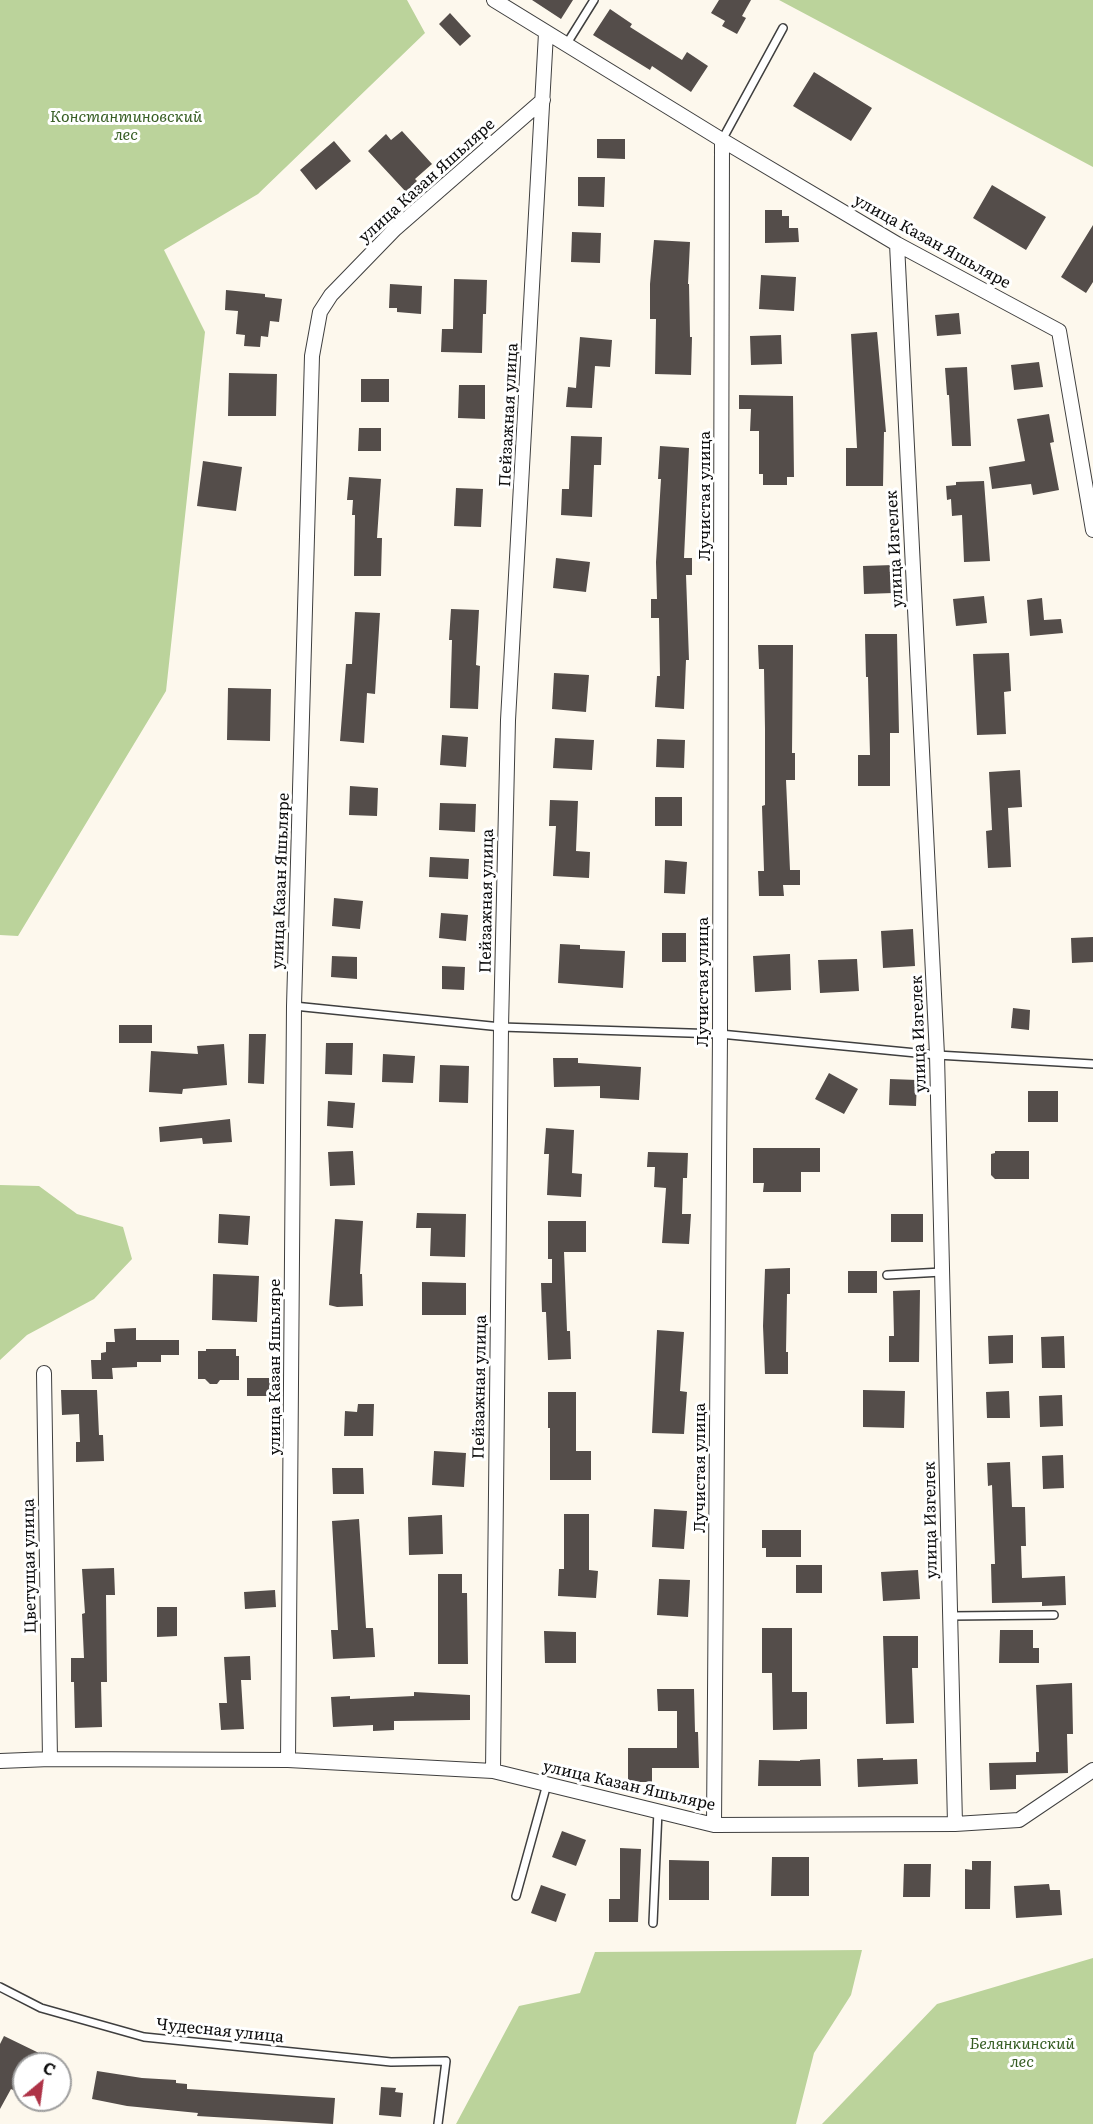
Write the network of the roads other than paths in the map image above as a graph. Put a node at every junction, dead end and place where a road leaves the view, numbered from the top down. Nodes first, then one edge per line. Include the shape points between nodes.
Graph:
1 (494, 0) edge
2 (594, 0) edge
3 (783, 28) dead end
4 (546, 33) junction
5 (566, 45) junction
6 (543, 100) junction
7 (722, 140) junction
8 (897, 244) junction
9 (1093, 530) edge
10 (294, 1006) junction
11 (501, 1027) junction
12 (720, 1034) junction
13 (937, 1055) junction
14 (1093, 1064) edge
15 (942, 1272) junction
16 (887, 1275) dead end
17 (44, 1373) dead end
18 (1054, 1615) dead end
19 (950, 1616) junction
20 (50, 1759) junction
21 (288, 1760) junction
22 (0, 1761) edge
23 (1093, 1770) edge
24 (493, 1771) junction
25 (548, 1784) junction
26 (658, 1811) junction
27 (955, 1824) junction
28 (714, 1825) junction
29 (516, 1896) dead end
30 (653, 1923) dead end
31 (0, 1987) edge
32 (438, 2124) edge

1 - 4 street, улица Казан Яшьляре
2 - 5 lane
3 - 7 lane
4 - 5 street, улица Казан Яшьляре
4 - 6 street, Пейзажная улица
5 - 7 street, улица Казан Яшьляре
6 - 10 street, улица Казан Яшьляре via 395,229 320,312 312,356
6 - 11 street, Пейзажная улица via 508,720
7 - 8 street, улица Казан Яшьляре
7 - 12 street, Лучистая улица
8 - 9 street, улица Казан Яшьляре via 1059,331
8 - 13 street, улица Изгелек
10 - 11 lane
10 - 21 street, улица Казан Яшьляре
11 - 12 lane
11 - 24 street, Пейзажная улица
12 - 13 lane
12 - 28 street, Лучистая улица
13 - 14 lane
13 - 15 street, улица Изгелек
15 - 16 lane
15 - 19 street, улица Изгелек
17 - 20 street, Цветущая улица
18 - 19 lane
19 - 27 street, улица Изгелек
20 - 21 street, улица Казан Яшьляре
20 - 22 street, улица Казан Яшьляре
21 - 24 street, улица Казан Яшьляре
23 - 27 street, улица Казан Яшьляре via 1019,1820
24 - 25 street, улица Казан Яшьляре
25 - 26 street, улица Казан Яшьляре
25 - 29 lane
26 - 28 street, улица Казан Яшьляре
26 - 30 lane
27 - 28 street, улица Казан Яшьляре
31 - 32 lane, Чудесная улица via 41,2008 144,2037 391,2062 446,2061

